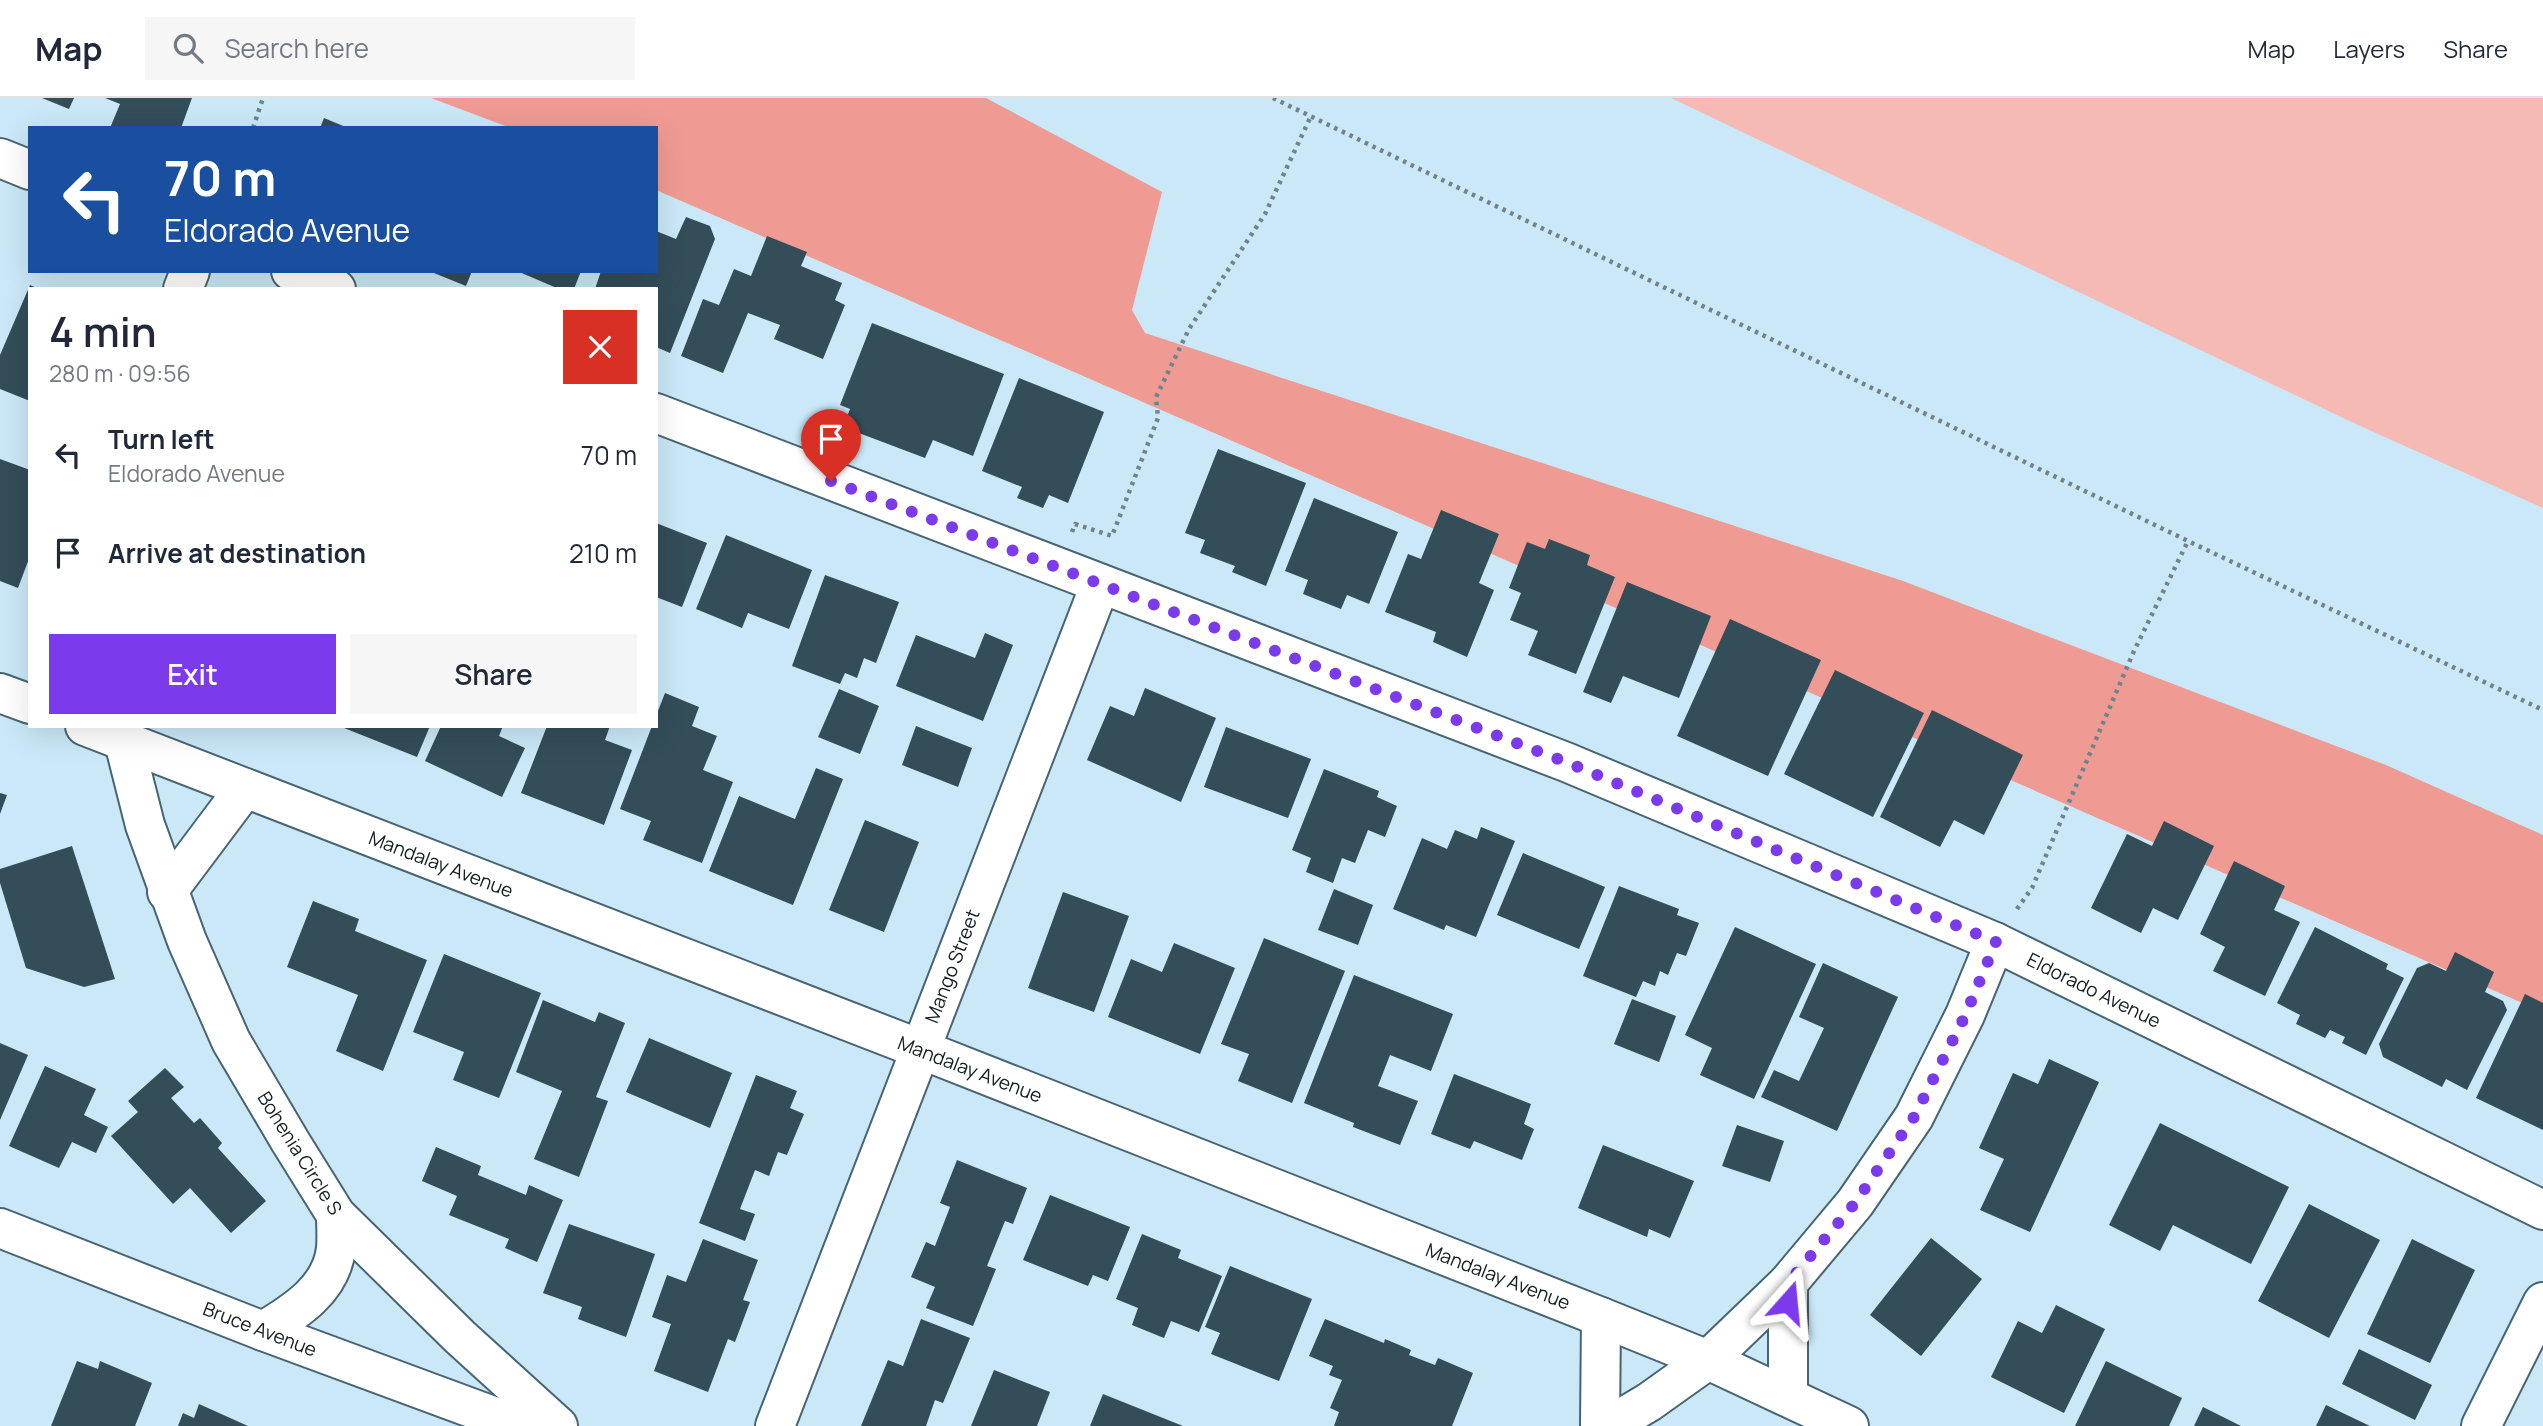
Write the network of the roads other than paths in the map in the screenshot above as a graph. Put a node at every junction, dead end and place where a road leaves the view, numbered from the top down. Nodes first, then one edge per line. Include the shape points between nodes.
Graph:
1 (0, 158) edge
2 (28, 169) edge
3 (296, 273) edge
4 (331, 287) edge
5 (658, 414) edge
6 (1100, 585) junction
7 (95, 728) edge
8 (124, 734) edge
9 (245, 788) junction
10 (167, 892) junction
11 (1996, 942) junction
12 (920, 1049) junction
13 (2543, 1210) edge
14 (336, 1215) junction
15 (0, 1228) edge
16 (1788, 1283) junction
17 (2543, 1302) edge
18 (1601, 1317) junction
19 (263, 1331) junction
20 (1708, 1360) junction
21 (1788, 1396) junction
22 (520, 1426) edge
23 (558, 1426) edge
24 (775, 1426) edge
25 (1600, 1426) edge
26 (1609, 1426) edge
27 (1849, 1426) edge
28 (2481, 1426) edge

1 - 2 street
3 - 4 street
5 - 6 street, Eldorado Avenue
6 - 11 street, Eldorado Avenue via 1566,762
6 - 12 street, Mango Street
7 - 8 street, Mandalay Avenue
8 - 9 street, Mandalay Avenue
8 - 10 street, Bohenia Circle S via 145,825
9 - 10 street
9 - 12 street, Mandalay Avenue
10 - 14 street, Bohenia Circle S via 231,1041
11 - 13 street, Eldorado Avenue
11 - 16 street via 1914,1117 1855,1203
12 - 18 street, Mandalay Avenue
12 - 24 street, Mango Street
14 - 19 street via 336,1251 323,1284 299,1309
14 - 23 street, Bohenia Circle S
15 - 19 street, Bruce Avenue
16 - 20 street
16 - 21 street
17 - 28 street
18 - 20 street, Mandalay Avenue
18 - 25 street
19 - 22 street, Bruce Avenue
20 - 21 street, Mandalay Avenue
20 - 26 street
21 - 27 street, Mandalay Avenue

